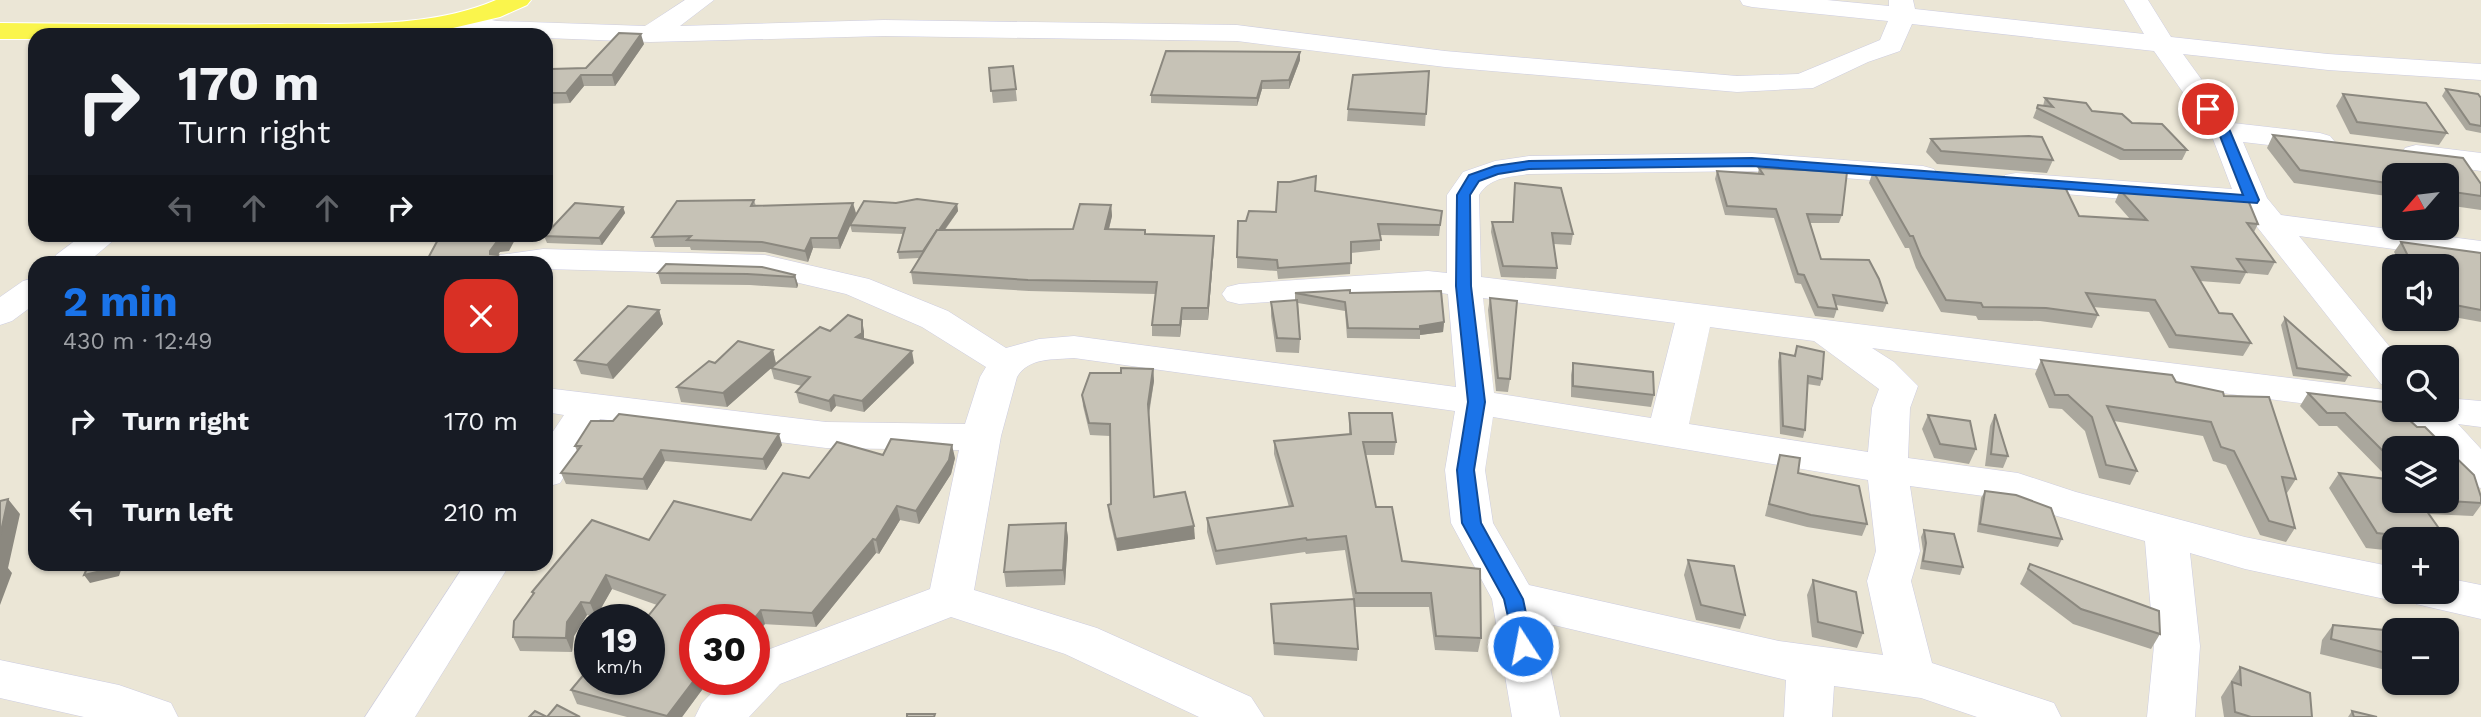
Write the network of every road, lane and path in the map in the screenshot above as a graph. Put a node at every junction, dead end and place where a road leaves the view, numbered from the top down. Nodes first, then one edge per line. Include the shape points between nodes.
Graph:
1 (518, 0) edge
2 (702, 0) edge
3 (1752, 0) edge
4 (2136, 0) edge
5 (1902, 7) edge
6 (456, 21) junction
7 (385, 28) edge
8 (492, 28) edge
9 (0, 31) edge
10 (28, 31) edge
11 (553, 31) edge
12 (650, 34) junction
13 (2162, 43) junction
14 (2481, 72) edge
15 (2224, 131) junction
16 (2343, 145) edge
17 (2395, 151) edge
18 (2471, 160) edge
19 (2481, 193) edge
20 (2261, 212) junction
21 (94, 242) edge
22 (2481, 251) edge
23 (76, 256) edge
24 (553, 259) edge
25 (1464, 286) junction
26 (28, 293) edge
27 (1239, 294) dead end
28 (0, 314) edge
29 (1695, 315) junction
30 (28, 318) edge
31 (0, 322) edge
32 (1818, 330) junction
33 (2382, 361) edge
34 (1006, 364) junction
35 (553, 401) edge
36 (2382, 401) edge
37 (1476, 402) junction
38 (590, 405) junction
39 (2459, 411) edge
40 (2481, 414) edge
41 (2434, 422) edge
42 (1668, 433) junction
43 (982, 437) junction
44 (553, 462) edge
45 (1887, 469) junction
46 (2481, 474) edge
47 (2165, 532) junction
48 (483, 571) edge
49 (2382, 582) edge
50 (2459, 597) edge
51 (950, 599) junction
52 (1514, 599) junction
53 (2481, 601) edge
54 (1811, 664) junction
55 (1912, 678) junction
56 (0, 680) edge
57 (154, 717) edge
58 (389, 717) edge
59 (719, 717) edge
60 (1240, 717) edge
61 (1536, 717) edge
62 (1808, 717) edge
63 (2037, 717) edge
64 (2171, 717) edge

1 - 6 main road
2 - 12 street
3 - 5 street
4 - 13 street
5 - 12 street via 1891,45 1803,82 1737,84 1446,59 1237,33 884,28
5 - 13 street
6 - 7 main road
6 - 8 street
9 - 10 main road
11 - 12 street
13 - 14 street via 2328,62
13 - 15 street
15 - 16 street
15 - 20 street
17 - 18 street
18 - 19 street
20 - 22 street
20 - 25 street via 1974,179 1752,162 1529,165 1474,178 1463,195
20 - 33 street
21 - 23 street
24 - 34 street via 765,265 857,285 935,319
25 - 27 street via 1428,281
25 - 29 street
25 - 37 street
26 - 28 street
29 - 32 street
29 - 42 street
30 - 31 street
32 - 36 street
32 - 45 street via 1899,386 1891,408
34 - 37 street via 1030,350 1074,347
34 - 43 street via 988,407
35 - 38 street
37 - 42 street
37 - 52 street via 1465,470 1472,523
38 - 43 street via 826,435
38 - 44 street
39 - 40 street
41 - 46 street
42 - 45 street
43 - 51 street
45 - 47 street via 2018,487
45 - 55 street via 1898,551 1889,581
47 - 49 street
47 - 64 street via 2177,605
48 - 58 street
50 - 53 street
51 - 59 street via 763,671
51 - 60 street via 1081,641 1234,710
52 - 54 street
52 - 61 street
54 - 55 street
54 - 62 street
55 - 63 street
56 - 57 street

